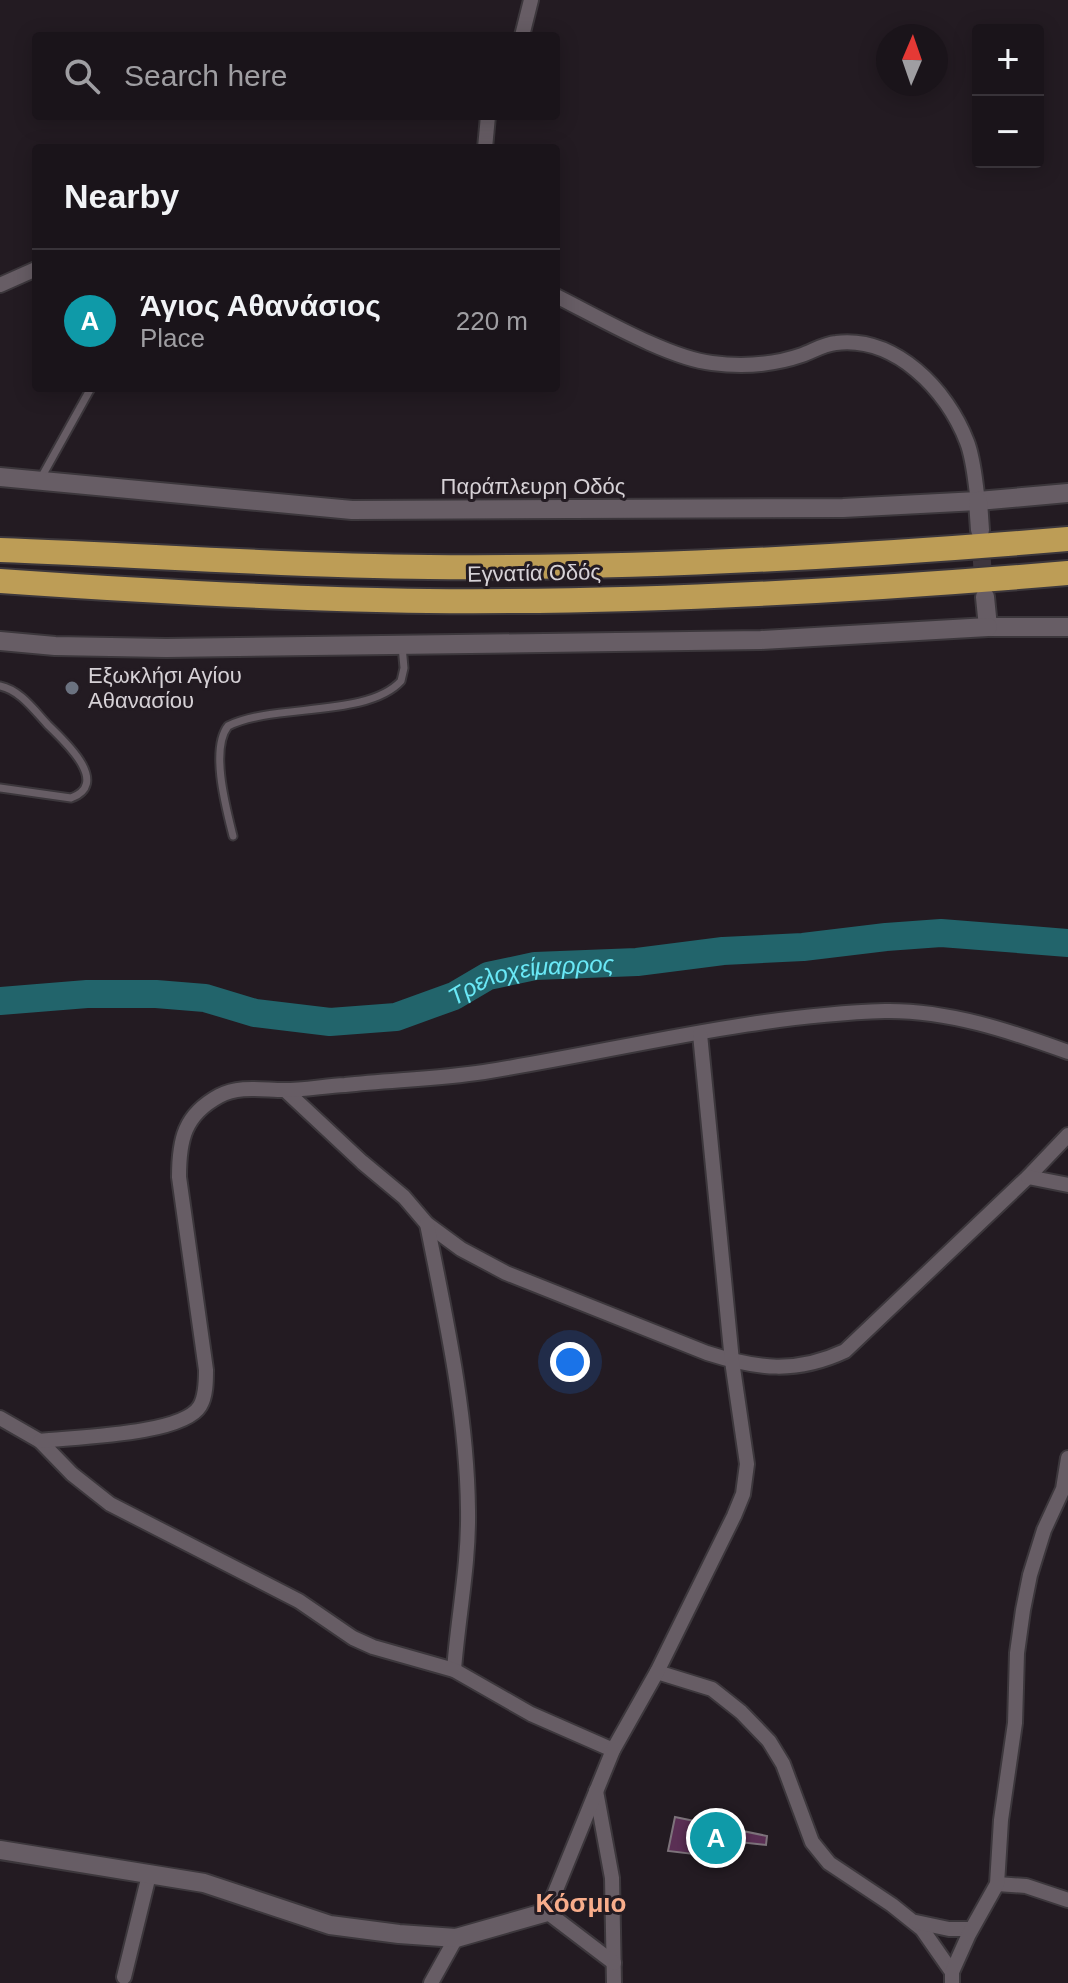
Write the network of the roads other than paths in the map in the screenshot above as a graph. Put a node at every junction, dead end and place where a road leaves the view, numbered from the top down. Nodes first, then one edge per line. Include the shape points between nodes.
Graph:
1 (531, 0) edge
2 (523, 32) edge
3 (488, 120) edge
4 (485, 144) edge
5 (32, 271) edge
6 (0, 285) edge
7 (560, 298) edge
8 (89, 392) edge
9 (0, 477) edge
10 (40, 480) junction
11 (1068, 493) edge
12 (978, 501) junction
13 (980, 530) tunnel mouth
14 (1068, 539) edge
15 (0, 550) edge
16 (1068, 573) edge
17 (0, 581) edge
18 (985, 597) tunnel mouth
19 (988, 627) junction
20 (1068, 627) edge
21 (0, 641) edge
22 (402, 644) junction
23 (0, 686) edge
24 (0, 788) edge
25 (233, 836) dead end
26 (700, 1034) junction
27 (1068, 1052) edge
28 (285, 1090) junction
29 (1068, 1135) edge
30 (1028, 1177) junction
31 (1068, 1185) edge
32 (427, 1224) junction
33 (732, 1361) junction
34 (0, 1418) edge
35 (40, 1441) junction
36 (1068, 1458) edge
37 (1066, 1490) edge
38 (454, 1670) junction
39 (657, 1672) junction
40 (613, 1750) junction
41 (596, 1791) junction
42 (0, 1850) edge
43 (149, 1875) junction
44 (997, 1884) junction
45 (1068, 1900) edge
46 (547, 1912) junction
47 (912, 1921) junction
48 (971, 1929) junction
49 (456, 1938) junction
50 (614, 1963) junction
51 (124, 1977) dead end
52 (952, 1978) edge
53 (431, 1983) edge
54 (614, 1983) edge

1 - 2 street
3 - 4 street
5 - 6 street
7 - 12 street via 679,355 711,363 770,365 833,343 886,349 931,383 946,403 968,442
8 - 10 lane
9 - 10 street, Παράπλευρη Οδός
10 - 12 street, Παράπλευρη Οδός via 352,510 810,509
11 - 12 street, Παράπλευρη Οδός
12 - 13 street
14 - 15 highway, Εγνατία Οδός via 783,559 430,567
16 - 17 highway, Εγνατία Οδός via 606,599 261,597
18 - 19 street
19 - 20 street
19 - 22 street via 761,640
21 - 22 street via 166,648
22 - 25 lane via 401,681 383,695 228,726 220,739 220,758
23 - 24 lane via 18,694 79,757 86,779 71,798
26 - 27 street via 886,1011 937,1014
26 - 28 street via 480,1073
26 - 33 street
28 - 32 street
28 - 35 street via 251,1088 222,1094 186,1126 179,1147 206,1370 200,1407 165,1427
29 - 30 street
30 - 31 street
30 - 33 street via 845,1351 799,1367
32 - 33 street via 506,1273
32 - 38 street via 464,1440 468,1511
33 - 39 street via 747,1464 743,1494
34 - 35 street
35 - 38 street via 91,1491 126,1513 299,1601 363,1643
36 - 37 street
37 - 44 street via 1044,1530 1023,1610
38 - 40 street via 531,1714
39 - 40 street
39 - 47 street via 712,1689 741,1712 783,1764 812,1842 829,1863
40 - 41 street
41 - 46 street
41 - 50 street via 612,1878
42 - 43 street
43 - 49 street via 204,1883 330,1925
43 - 51 street
44 - 45 street via 1026,1886
44 - 48 street
46 - 49 street
46 - 50 street
47 - 48 street
47 - 52 street
48 - 52 street
49 - 53 street
50 - 54 street

